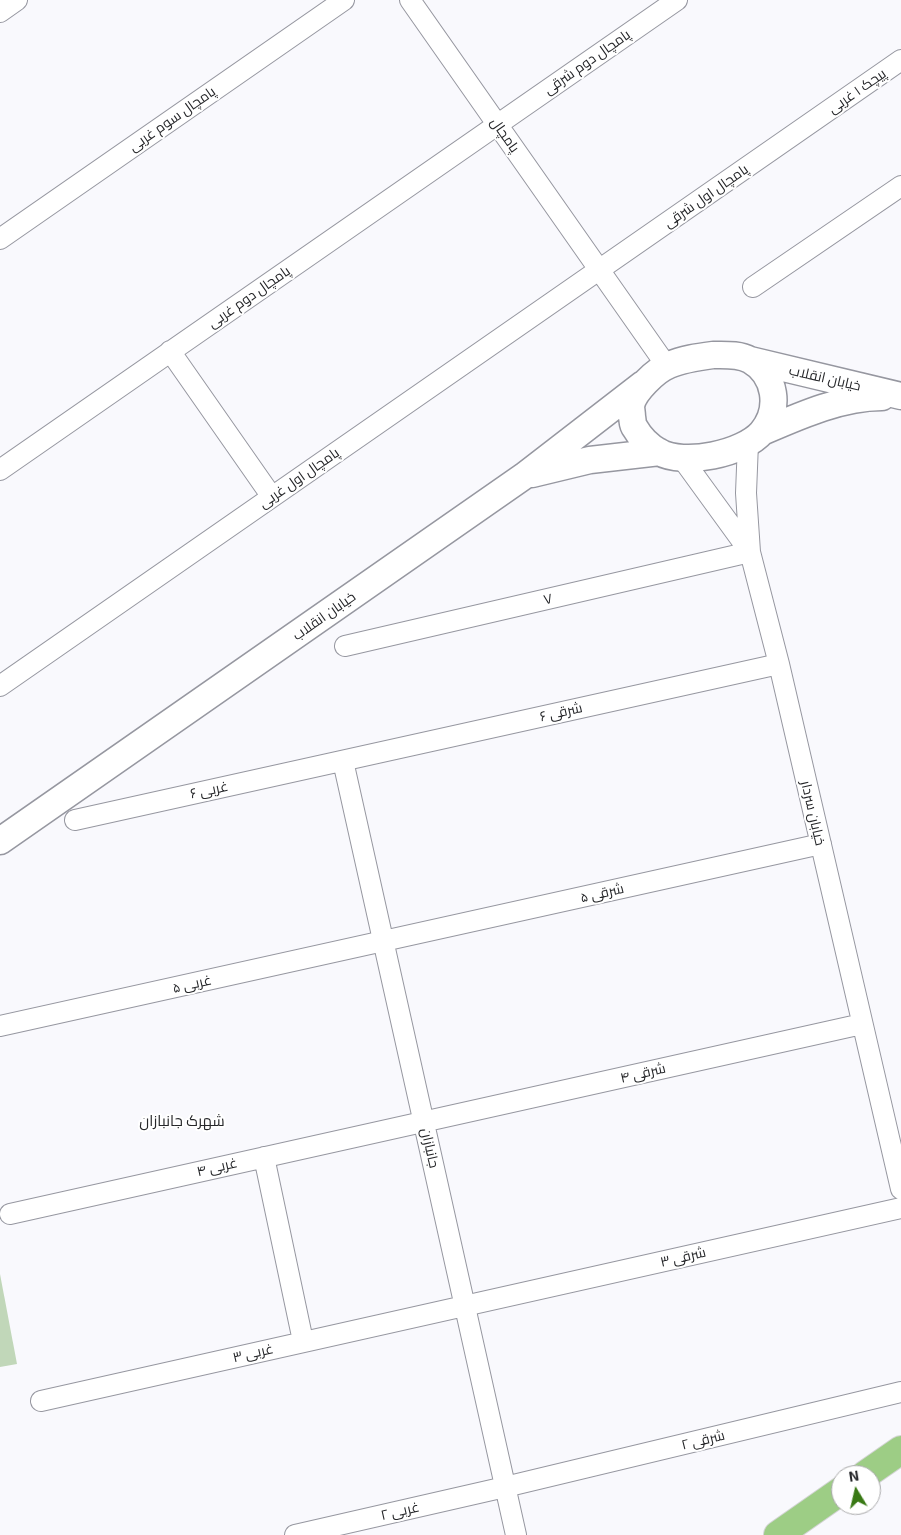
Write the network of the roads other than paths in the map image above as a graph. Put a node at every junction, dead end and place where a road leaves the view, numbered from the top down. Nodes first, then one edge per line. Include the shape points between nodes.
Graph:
1 (17, 0) edge
2 (344, 0) edge
3 (410, 0) edge
4 (677, 0) edge
5 (0, 12) edge
6 (901, 60) edge
7 (813, 121) joint
8 (497, 124) junction
9 (901, 186) edge
10 (0, 239) edge
11 (599, 270) junction
12 (752, 287) dead end
13 (170, 351) junction
14 (750, 360) junction
15 (666, 365) junction
16 (643, 384) junction
17 (901, 396) edge
18 (755, 438) junction
19 (670, 455) junction
20 (0, 470) edge
21 (524, 476) junction
22 (272, 497) junction
23 (750, 552) junction
24 (345, 646) dead end
25 (779, 664) junction
26 (0, 686) edge
27 (343, 761) junction
28 (75, 820) dead end
29 (0, 841) edge
30 (821, 844) junction
31 (384, 941) junction
32 (862, 1024) junction
33 (0, 1026) edge
34 (424, 1122) junction
35 (264, 1157) junction
36 (901, 1190) edge
37 (901, 1208) edge
38 (10, 1214) dead end
39 (465, 1305) junction
40 (303, 1342) junction
41 (901, 1392) edge
42 (41, 1401) dead end
43 (901, 1450) edge
44 (879, 1465) edge
45 (505, 1487) junction
46 (831, 1498) edge
47 (296, 1535) edge
48 (516, 1535) edge
49 (778, 1535) edge

1 - 5 street
2 - 10 street, پامچال سوم غربی
3 - 8 street, پامچال
4 - 8 street, پامچال دوم شرقی
6 - 7 street, پیچک ۱ غربی
7 - 11 street, پامچال اول شرقی
8 - 11 street, پامچال
8 - 13 street, پامچال دوم غربی
9 - 12 street
11 - 15 street, پامچال
11 - 22 street, پامچال اول غربی
13 - 20 street, پامچال دوم غربی
13 - 22 street
14 - 15 street via 735,355 713,355
14 - 17 street, خیابان انقلاب
14 - 18 street via 766,374 774,404 770,418
15 - 16 street
16 - 19 street via 631,404 633,426 643,439
16 - 21 street, خیابان انقلاب
17 - 18 street via 843,403 803,415
18 - 19 street via 713,456
18 - 23 street via 746,493
19 - 21 street via 590,460
19 - 23 street, خیابان سردار
21 - 29 street, خیابان انقلاب
22 - 26 street, پامچال اول غربی
23 - 24 street, ۷
23 - 25 street, خیابان سردار
25 - 27 street, ۶ شرقی
25 - 30 street, خیابان سردار
27 - 28 street, ۶ غربی
27 - 31 street, جانبازان
30 - 31 street, ۵ شرقی
30 - 32 street, خیابان سردار
31 - 33 street, ۵ غربی
31 - 34 street, جانبازان
32 - 34 street, ۴ شرقی
32 - 36 street, خیابان سردار
34 - 35 street, ۴ غربی
34 - 39 street, جانبازان
35 - 38 street, ۴ غربی
35 - 40 street
37 - 39 street, ۳ شرقی
39 - 40 street, ۳ غربی
39 - 45 street, جانبازان
40 - 42 street, ۳ غربی
41 - 45 street, ۲ شرقی
43 - 44 main road
45 - 47 street, ۲ غربی
45 - 48 street, جانبازان
46 - 49 main road

